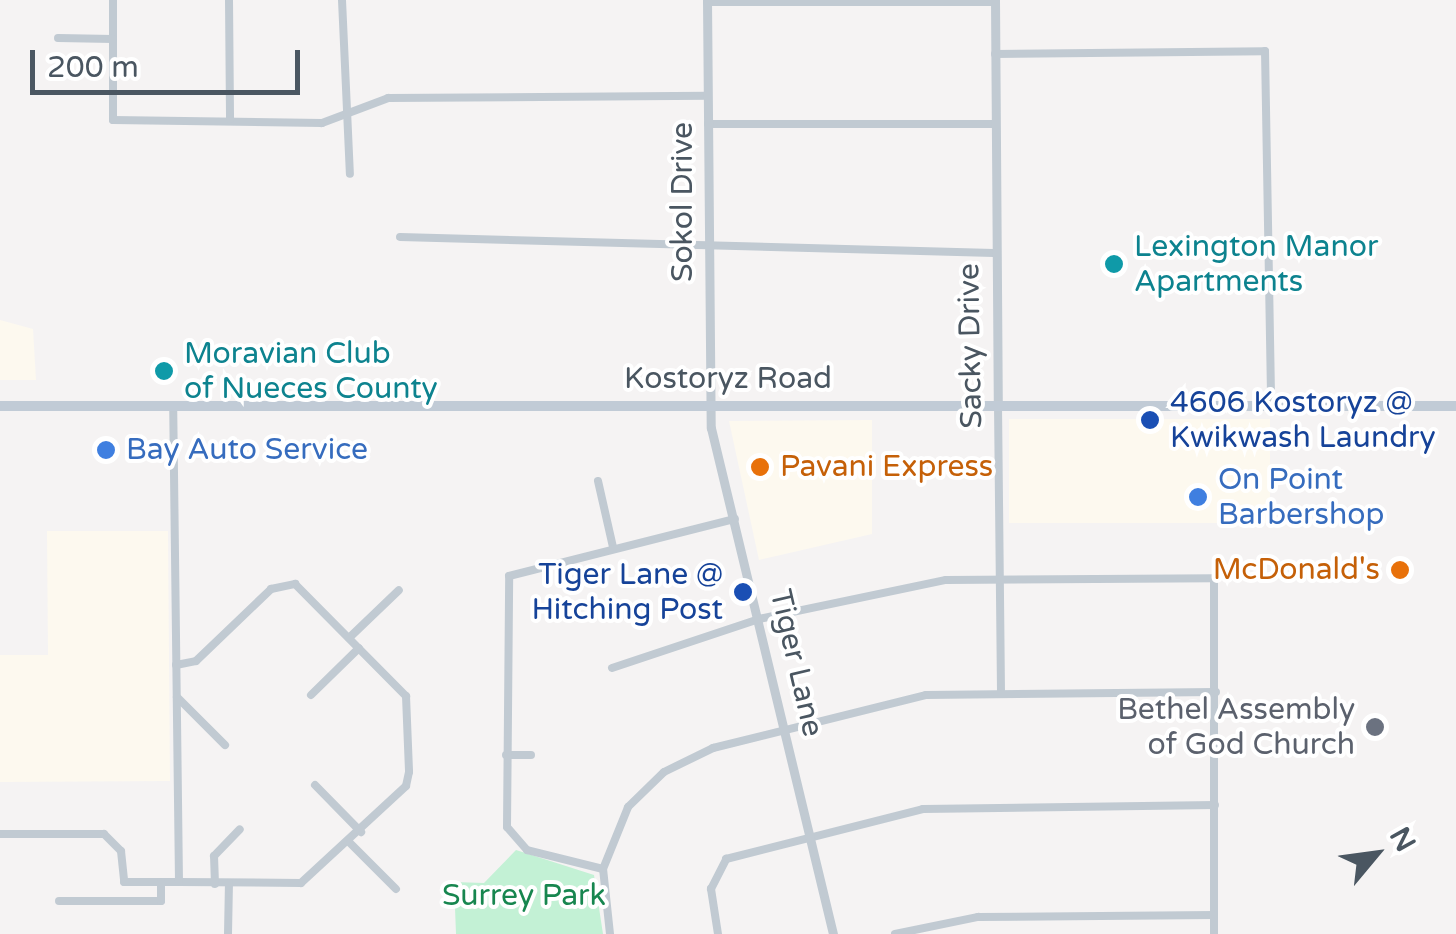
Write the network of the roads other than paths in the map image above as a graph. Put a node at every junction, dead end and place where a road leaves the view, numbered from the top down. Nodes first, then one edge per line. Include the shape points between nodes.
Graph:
1 (112, 0) edge
2 (229, 0) edge
3 (342, 0) edge
4 (707, 1) edge
5 (995, 1) edge
6 (58, 38) dead end
7 (113, 39) junction
8 (995, 54) junction
9 (708, 96) junction
10 (230, 119) junction
11 (346, 120) junction
12 (708, 124) junction
13 (992, 124) junction
14 (350, 174) dead end
15 (400, 237) dead end
16 (708, 242) junction
17 (994, 253) junction
18 (998, 403) junction
19 (709, 404) junction
20 (0, 406) edge
21 (1270, 406) junction
22 (1456, 406) edge
23 (173, 408) junction
24 (598, 481) dead end
25 (735, 518) junction
26 (614, 546) junction
27 (1000, 578) junction
28 (398, 590) dead end
29 (759, 619) junction
30 (350, 638) junction
31 (359, 648) junction
32 (176, 665) junction
33 (612, 668) dead end
34 (1001, 690) junction
35 (1216, 692) junction
36 (311, 694) dead end
37 (176, 697) junction
38 (786, 727) junction
39 (225, 745) dead end
40 (506, 755) junction
41 (531, 755) dead end
42 (315, 785) dead end
43 (1214, 805) junction
44 (240, 829) dead end
45 (361, 832) junction
46 (0, 834) edge
47 (810, 839) junction
48 (350, 844) junction
49 (603, 868) junction
50 (124, 882) junction
51 (160, 882) junction
52 (179, 882) junction
53 (229, 883) junction
54 (215, 884) junction
55 (396, 890) dead end
56 (120, 900) junction
57 (59, 901) dead end
58 (1214, 915) junction
59 (228, 934) edge
60 (610, 934) edge
61 (718, 934) edge
62 (833, 934) edge
63 (895, 934) edge
64 (1214, 934) edge

1 - 7 street
2 - 10 street
3 - 11 street
4 - 5 street
4 - 9 street, Sokol Drive
5 - 8 street, Sacky Drive
6 - 7 street
7 - 10 street via 113,120
8 - 13 street, Sacky Drive
8 - 21 street via 1266,51
9 - 11 street via 388,98
9 - 12 street, Sokol Drive
10 - 11 street
11 - 14 street
12 - 13 street
12 - 16 street, Sokol Drive
13 - 17 street, Sacky Drive
15 - 16 street
16 - 17 street
16 - 19 street, Sokol Drive
17 - 18 street, Sacky Drive
18 - 19 main road, Kostoryz Road
18 - 21 main road, Kostoryz Road
18 - 27 street, Sacky Drive
19 - 23 main road, Kostoryz Road
19 - 25 street, Tiger Lane
20 - 23 main road, Kostoryz Road
21 - 22 main road, Kostoryz Road
23 - 32 street
24 - 26 street
25 - 26 street
25 - 29 street, Tiger Lane
26 - 40 street via 508,576
27 - 29 street via 892,588
27 - 34 street, Sacky Drive
27 - 35 street via 1214,578
28 - 30 street
29 - 33 street
29 - 38 street, Tiger Lane
30 - 31 street
30 - 32 street via 300,588 279,584 196,661
31 - 36 street
31 - 45 street via 406,696 409,772
32 - 37 street
34 - 35 street
34 - 38 street via 926,695
35 - 43 street
37 - 39 street
37 - 52 street
38 - 47 street, Tiger Lane
38 - 49 street via 664,772 628,807
40 - 41 street
40 - 49 street via 511,836 527,850
42 - 45 street
43 - 47 street via 956,807
43 - 58 street
44 - 54 street via 214,856
45 - 48 street
46 - 50 street via 104,834 121,850
47 - 61 street via 726,859 711,889
47 - 62 street, Tiger Lane
48 - 53 street via 301,884
48 - 55 street
49 - 60 street
50 - 51 street
50 - 56 street
51 - 52 street
51 - 56 street via 161,900
52 - 54 street
53 - 54 street
53 - 59 street
56 - 57 street
58 - 63 street via 998,916
58 - 64 street

